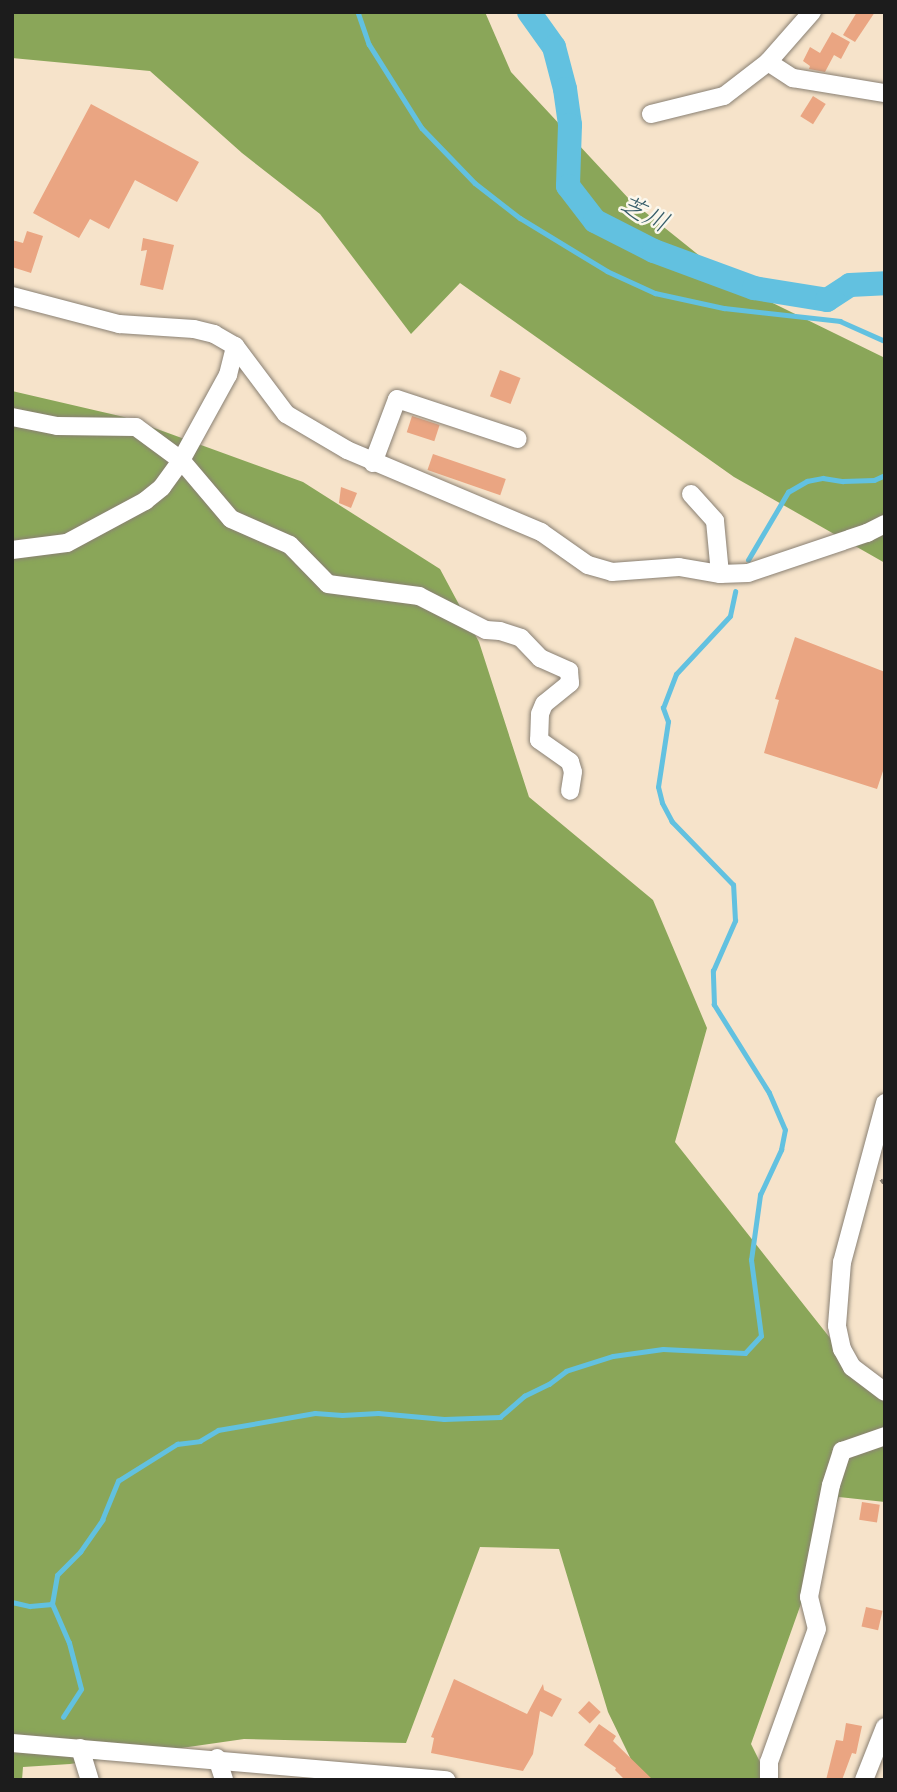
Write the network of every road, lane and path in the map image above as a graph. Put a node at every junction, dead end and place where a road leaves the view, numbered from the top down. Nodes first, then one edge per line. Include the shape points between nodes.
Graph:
1 (812, 12) edge
2 (768, 62) junction
3 (885, 93) edge
4 (651, 114) dead end
5 (12, 296) edge
6 (235, 346) junction
7 (12, 417) edge
8 (518, 439) dead end
9 (181, 460) junction
10 (373, 463) junction
11 (691, 494) dead end
12 (885, 524) edge
13 (12, 550) edge
14 (720, 574) junction
15 (570, 792) dead end
16 (885, 1103) edge
17 (885, 1392) edge
18 (885, 1436) edge
19 (885, 1727) edge
20 (12, 1743) edge
21 (80, 1748) junction
22 (217, 1758) junction
23 (407, 1778) edge
24 (90, 1780) edge
25 (224, 1780) edge
26 (446, 1780) edge
27 (769, 1780) edge
28 (864, 1780) edge

1 - 2 street
2 - 3 street via 793,78
2 - 4 street via 723,96
5 - 6 street via 119,324 194,329
6 - 9 street via 228,375
6 - 10 street via 286,414
7 - 9 street via 57,426 136,427
8 - 10 street via 397,399
9 - 13 street via 162,487 145,501 67,543
9 - 15 street via 231,519 290,545 328,584 419,596 486,630 521,638 540,658 569,671 570,683 544,704 539,740 570,762
10 - 14 street via 541,531 588,565 612,572 680,567
11 - 14 street via 715,521
12 - 14 street via 748,573
16 - 17 street via 842,1262 837,1326 852,1367
18 - 27 street via 842,1451 809,1597 817,1629 769,1762
19 - 28 street
20 - 21 street
21 - 22 street
21 - 24 street
22 - 23 street
22 - 25 street
23 - 26 street

